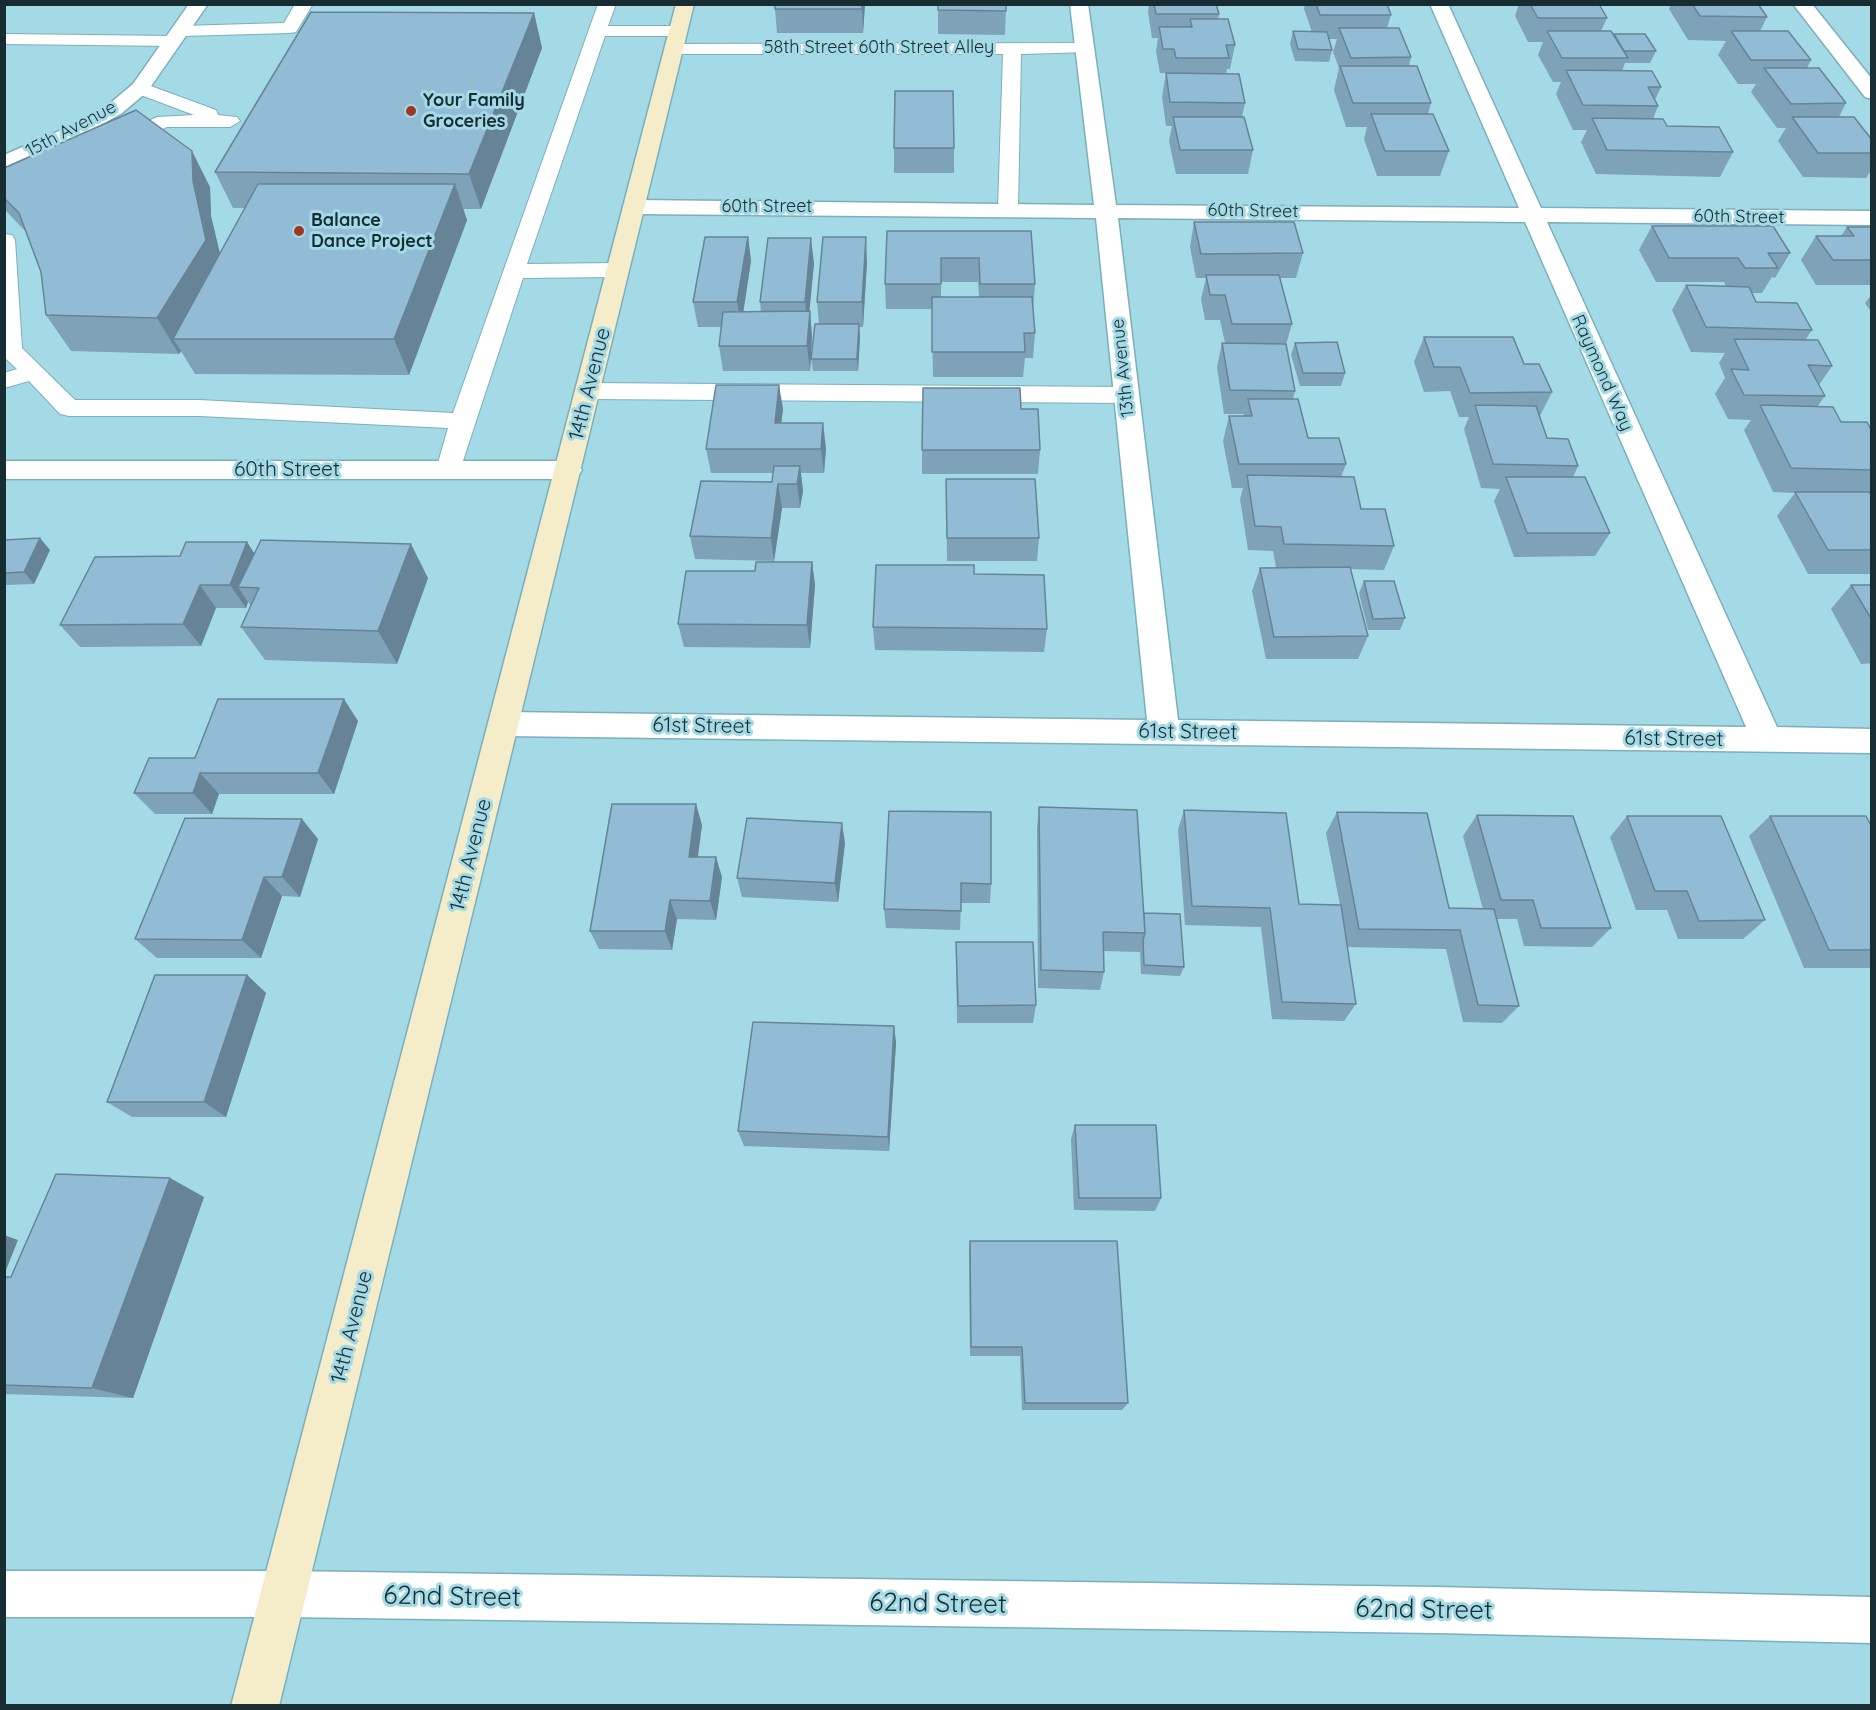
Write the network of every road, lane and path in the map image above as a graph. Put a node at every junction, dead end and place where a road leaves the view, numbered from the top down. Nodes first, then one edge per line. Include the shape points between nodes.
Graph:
1 (199, 4) edge
2 (304, 4) edge
3 (607, 4) edge
4 (1079, 4) edge
5 (1439, 4) edge
6 (1802, 4) edge
7 (679, 28) edge
8 (598, 31) junction
9 (177, 36) junction
10 (4, 39) edge
11 (1012, 48) junction
12 (1084, 48) junction
13 (140, 88) junction
14 (1872, 93) edge
15 (100, 150) edge
16 (4, 163) edge
17 (634, 207) junction
18 (1008, 209) junction
19 (1106, 209) junction
20 (1531, 214) junction
21 (1872, 218) edge
22 (4, 240) edge
23 (618, 270) junction
24 (515, 271) junction
25 (33, 372) junction
26 (4, 381) edge
27 (588, 391) junction
28 (1126, 395) junction
29 (462, 421) junction
30 (4, 470) edge
31 (449, 470) junction
32 (568, 470) junction
33 (505, 724) junction
34 (1164, 731) junction
35 (1767, 740) junction
36 (1872, 741) edge
37 (4, 1594) edge
38 (284, 1594) junction
39 (1872, 1620) edge
40 (255, 1706) edge

1 - 9 street, 15th Avenue
2 - 9 lane via 290,28
3 - 8 lane
4 - 12 street, 13th Avenue
5 - 20 street, Raymond Way
6 - 14 street
7 - 8 lane, 58th Street 60th Street Alley
7 - 11 lane, 58th Street 60th Street Alley
7 - 17 street, 14th Avenue
8 - 24 lane
9 - 10 lane
9 - 13 street, 15th Avenue
11 - 12 lane, 58th Street 60th Street Alley
11 - 18 lane
12 - 19 street, 13th Avenue
13 - 15 lane via 230,121 164,121
13 - 16 street, 15th Avenue via 115,109 80,129
17 - 18 street, 60th Street
17 - 23 street, 14th Avenue
18 - 19 street, 60th Street
19 - 20 street, 60th Street
19 - 28 street, 13th Avenue
20 - 21 street, 60th Street
20 - 35 street, Raymond Way
22 - 25 lane via 11,350
23 - 24 lane
23 - 27 street, 14th Avenue
24 - 29 lane
25 - 26 lane
25 - 29 lane via 69,408 199,408
27 - 28 lane
27 - 32 street, 14th Avenue
28 - 34 street, 13th Avenue
29 - 31 lane
30 - 31 street, 60th Street
31 - 32 street, 60th Street
32 - 33 street, 14th Avenue
33 - 34 street, 61st Street
33 - 38 street, 14th Avenue
34 - 35 street, 61st Street
35 - 36 street, 61st Street
37 - 38 street, 62nd Street
38 - 39 street, 62nd Street
38 - 40 street, 14th Avenue

